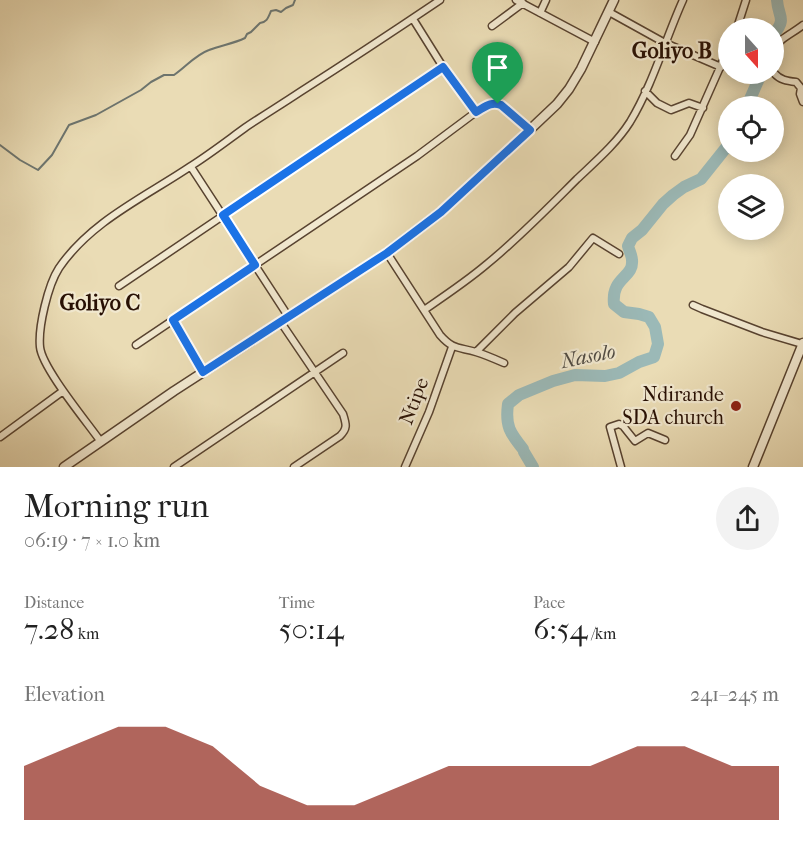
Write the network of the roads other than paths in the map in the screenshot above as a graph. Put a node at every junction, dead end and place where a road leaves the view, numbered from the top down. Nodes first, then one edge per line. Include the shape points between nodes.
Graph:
1 (440, 0) edge
2 (516, 0) edge
3 (546, 0) edge
4 (614, 0) edge
5 (683, 0) edge
6 (746, 0) edge
7 (523, 3) junction
8 (609, 12) junction
9 (540, 13) junction
10 (740, 18) edge
11 (413, 19) junction
12 (803, 25) edge
13 (492, 26) dead end
14 (784, 38) edge
15 (595, 42) junction
16 (665, 43) junction
17 (718, 66) edge
18 (443, 67) junction
19 (718, 74) edge
20 (784, 80) edge
21 (645, 91) junction
22 (803, 102) edge
23 (703, 108) junction
24 (476, 112) junction
25 (530, 130) junction
26 (675, 156) dead end
27 (191, 167) junction
28 (223, 215) junction
29 (387, 253) junction
30 (619, 254) dead end
31 (255, 265) junction
32 (119, 286) dead end
33 (693, 305) dead end
34 (424, 310) junction
35 (284, 319) junction
36 (173, 320) junction
37 (803, 344) edge
38 (136, 345) dead end
39 (452, 347) junction
40 (476, 352) junction
41 (344, 353) dead end
42 (504, 363) dead end
43 (203, 372) junction
44 (314, 373) junction
45 (63, 391) junction
46 (0, 437) edge
47 (665, 440) dead end
48 (101, 442) junction
49 (64, 467) edge
50 (174, 467) edge
51 (294, 467) edge
52 (405, 467) edge
53 (621, 467) edge
54 (753, 467) edge

1 - 11 street
2 - 7 street
3 - 9 street
4 - 8 street
5 - 16 street
6 - 10 street
7 - 9 street
7 - 13 street
8 - 15 street
8 - 16 street
9 - 15 street
11 - 18 street
11 - 27 street via 247,126
12 - 14 street
15 - 25 street via 569,90
16 - 17 street
16 - 21 street
18 - 24 street
18 - 28 street
19 - 23 street
20 - 22 street via 796,82
21 - 23 street via 671,110 689,103
21 - 34 street via 621,134 572,185 487,264
23 - 26 street
24 - 25 street via 490,104 501,105
24 - 31 street
25 - 29 street via 441,212
27 - 28 street
27 - 45 street via 89,234 58,270 43,314 40,347
28 - 31 street
28 - 32 street
29 - 34 street
29 - 35 street
30 - 40 street via 593,238 569,267
31 - 35 street
31 - 36 street
33 - 37 street
34 - 39 street
35 - 43 street
35 - 44 street
36 - 38 street
36 - 43 street
37 - 54 street
39 - 40 street
39 - 52 street, Ntipe
40 - 42 street
41 - 44 street
43 - 48 street
44 - 50 street
44 - 51 street via 343,414 345,431
45 - 46 street
45 - 48 street
47 - 53 street via 648,433 635,441 623,426 610,427
48 - 49 street

